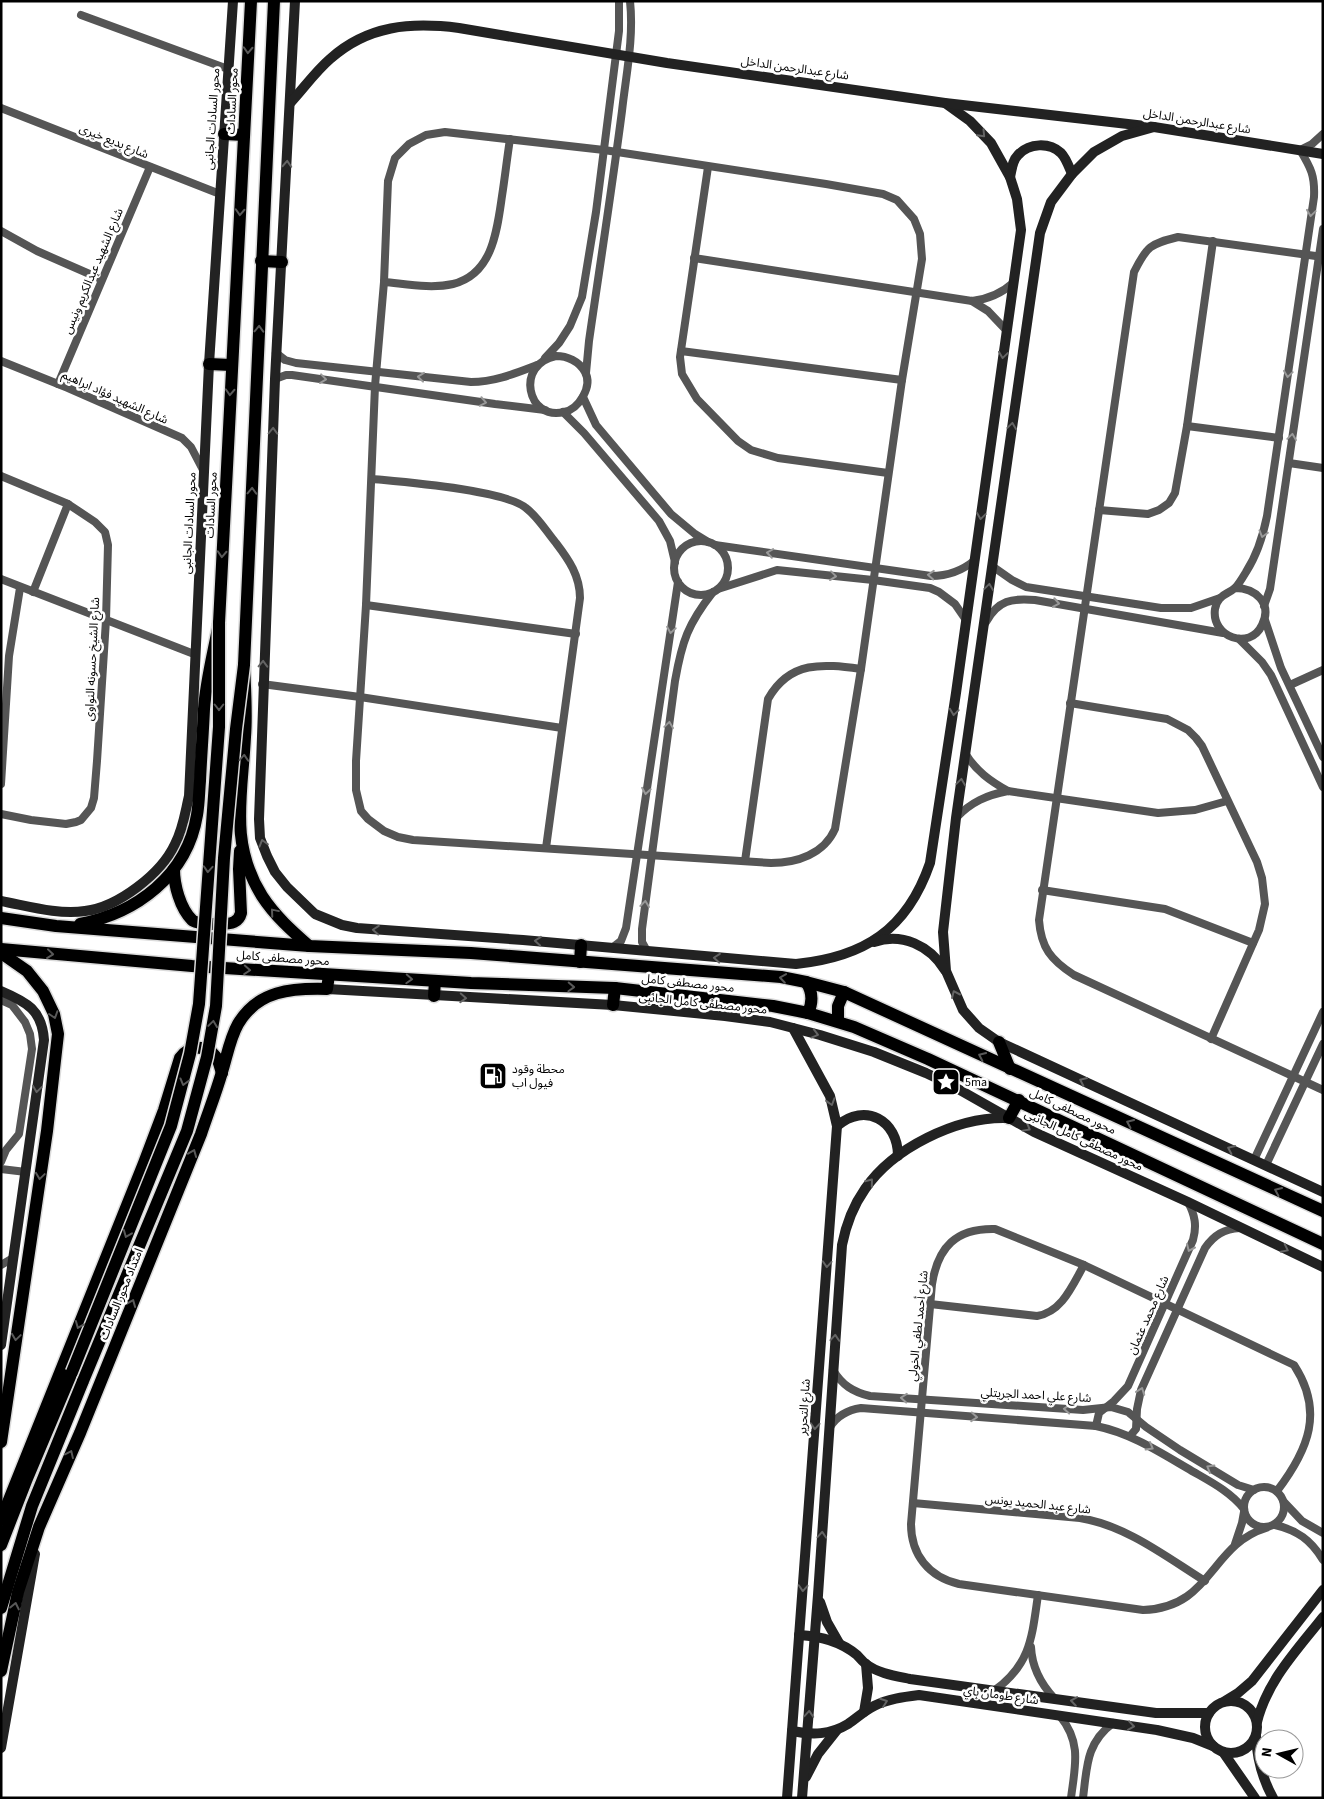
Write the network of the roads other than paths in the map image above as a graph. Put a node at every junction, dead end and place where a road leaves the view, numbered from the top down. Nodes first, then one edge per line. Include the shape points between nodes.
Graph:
1 (232, 1) edge
2 (251, 1) edge
3 (274, 1) edge
4 (295, 1) edge
5 (619, 1) edge
6 (630, 1) edge
7 (81, 15) dead end
8 (616, 54) junction
9 (629, 56) junction
10 (228, 69) junction
11 (291, 102) junction
12 (945, 103) junction
13 (1, 108) edge
14 (1154, 126) junction
15 (224, 134) junction
16 (1323, 134) edge
17 (244, 135) junction
18 (510, 139) junction
19 (604, 150) junction
20 (1300, 150) junction
21 (617, 153) junction
22 (1323, 154) edge
23 (150, 167) junction
24 (708, 167) junction
25 (1072, 174) junction
26 (1010, 177) junction
27 (220, 194) junction
28 (1323, 229) edge
29 (1, 231) edge
30 (1213, 241) junction
31 (1305, 255) junction
32 (1321, 257) edge
33 (694, 258) junction
34 (262, 261) junction
35 (282, 262) junction
36 (101, 279) junction
37 (384, 282) junction
38 (1014, 283) junction
39 (916, 291) junction
40 (972, 301) junction
41 (1007, 331) junction
42 (681, 351) junction
43 (276, 353) junction
44 (546, 358) junction
45 (1, 361) edge
46 (209, 364) junction
47 (231, 365) junction
48 (537, 365) junction
49 (377, 372) junction
50 (586, 373) junction
51 (275, 379) junction
52 (902, 380) junction
53 (58, 384) junction
54 (375, 386) junction
55 (583, 397) junction
56 (545, 410) junction
57 (563, 412) junction
58 (1187, 426) junction
59 (1279, 438) junction
60 (1289, 463) junction
61 (1323, 468) edge
62 (204, 472) junction
63 (888, 473) junction
64 (1, 476) edge
65 (372, 479) junction
66 (68, 504) junction
67 (1099, 510) junction
68 (711, 543) junction
69 (975, 560) junction
70 (675, 562) junction
71 (992, 566) junction
72 (875, 568) junction
73 (1, 579) edge
74 (873, 580) junction
75 (678, 582) junction
76 (20, 588) junction
77 (1235, 588) junction
78 (716, 591) junction
79 (33, 592) junction
80 (1086, 596) junction
81 (1220, 598) junction
82 (366, 605) junction
83 (1264, 606) junction
84 (1084, 608) junction
85 (106, 620) junction
86 (966, 620) junction
87 (1265, 620) junction
88 (219, 623) junction
89 (984, 626) junction
90 (1223, 633) junction
91 (576, 634) junction
92 (1239, 639) junction
93 (5, 654) edge
94 (194, 654) junction
95 (244, 665) junction
96 (861, 668) junction
97 (1323, 670) edge
98 (262, 684) junction
99 (1290, 685) junction
100 (956, 693) junction
101 (974, 695) junction
102 (360, 697) junction
103 (1070, 703) junction
104 (3, 720) edge
105 (562, 728) junction
106 (965, 753) junction
107 (1323, 757) edge
108 (1, 784) edge
109 (1323, 787) edge
110 (1008, 791) junction
111 (1056, 798) junction
112 (1228, 801) junction
113 (1, 814) edge
114 (956, 818) junction
115 (242, 845) junction
116 (546, 848) junction
117 (636, 855) junction
118 (651, 856) junction
119 (745, 861) junction
120 (174, 869) junction
121 (1042, 890) junction
122 (1, 901) edge
123 (1, 918) edge
124 (56, 926) junction
125 (1253, 942) junction
126 (868, 944) junction
127 (581, 945) junction
128 (309, 946) junction
129 (612, 948) junction
130 (1, 951) edge
131 (647, 951) junction
132 (580, 962) junction
133 (946, 971) junction
134 (329, 975) junction
135 (435, 981) junction
136 (806, 982) junction
137 (614, 988) junction
138 (327, 989) junction
139 (1, 991) edge
140 (844, 992) junction
141 (434, 996) junction
142 (1, 1000) edge
143 (613, 1006) junction
144 (808, 1012) junction
145 (1323, 1012) edge
146 (838, 1021) junction
147 (793, 1028) junction
148 (1211, 1039) junction
149 (998, 1042) junction
150 (1323, 1044) edge
151 (1010, 1069) junction
152 (222, 1073) junction
153 (1293, 1076) junction
154 (1305, 1082) junction
155 (1323, 1090) edge
156 (1019, 1100) junction
157 (1009, 1118) junction
158 (837, 1126) junction
159 (898, 1156) junction
160 (1254, 1160) junction
161 (1, 1162) edge
162 (1266, 1165) junction
163 (1, 1170) edge
164 (26, 1172) junction
165 (1323, 1192) edge
166 (1188, 1202) junction
167 (1323, 1211) edge
168 (1242, 1228) junction
169 (1323, 1244) edge
170 (13, 1258) junction
171 (1, 1264) edge
172 (1084, 1265) junction
173 (1323, 1267) edge
174 (1165, 1303) junction
175 (930, 1304) junction
176 (1177, 1309) junction
177 (1, 1345) edge
178 (833, 1370) junction
179 (922, 1400) junction
180 (1318, 1401) dead end
181 (1106, 1407) junction
182 (921, 1413) junction
183 (1137, 1419) junction
184 (1096, 1426) junction
185 (829, 1429) junction
186 (1318, 1429) dead end
187 (1130, 1436) junction
188 (1, 1442) edge
189 (1254, 1490) junction
190 (1277, 1491) junction
191 (1284, 1501) junction
192 (913, 1503) junction
193 (1244, 1510) junction
194 (1, 1520) edge
195 (1275, 1525) junction
196 (39, 1527) junction
197 (1266, 1528) junction
198 (1323, 1533) edge
199 (1, 1545) edge
200 (1234, 1546) junction
201 (1323, 1560) edge
202 (1205, 1581) junction
203 (1323, 1590) edge
204 (818, 1595) junction
205 (1038, 1595) junction
206 (1, 1608) edge
207 (1323, 1617) edge
208 (799, 1635) junction
209 (815, 1636) junction
210 (840, 1643) junction
211 (1031, 1643) junction
212 (866, 1664) junction
213 (1, 1671) edge
214 (995, 1690) junction
215 (1054, 1698) junction
216 (1223, 1702) junction
217 (864, 1712) junction
218 (1209, 1713) junction
219 (1060, 1716) junction
220 (1113, 1723) junction
221 (1257, 1723) junction
222 (1257, 1729) edge
223 (837, 1730) junction
224 (792, 1731) junction
225 (808, 1734) junction
226 (1254, 1739) edge
227 (1213, 1746) junction
228 (1, 1748) edge
229 (1223, 1752) junction
230 (1264, 1779) edge
231 (803, 1782) junction
232 (787, 1798) edge
233 (802, 1798) edge
234 (1071, 1798) edge
235 (1083, 1798) edge
236 (1255, 1798) edge
237 (1273, 1798) edge

1 - 10 street, محور السادات الجانبى
2 -> 17 main road, محور السادات
3 - 34 main road
4 - 11 street
5 - 8 street
6 - 9 street
7 - 10 street
8 - 9 street, شارع عبدالرحمن الداخل
8 - 11 street, شارع عبدالرحمن الداخل via 452,27 393,27 370,34 342,50
8 - 19 street
9 - 12 street, شارع عبدالرحمن الداخل
9 - 21 street
10 - 15 street, محور السادات الجانبى
35 -> 11 street
12 - 14 street, شارع عبدالرحمن الداخل
12 -> 26 street via 970,121 991,143
13 - 23 street, شارع بديع خيرى
14 - 20 street, شارع عبدالرحمن الداخل
14 - 25 street via 1122,136 1094,152
15 - 17 main road
15 - 27 street, محور السادات الجانبى
16 - 20 street
17 -> 47 main road, محور السادات
18 - 19 street
18 - 37 street via 496,233 484,263 472,274 452,284 430,286
18 - 37 street via 434,133 417,138 402,150 392,165 388,181
19 - 21 street
19 - 44 street via 582,296 570,326
20 - 22 street, شارع عبدالرحمن الداخل
20 -> 31 street via 1313,172 1315,184
21 - 24 street
21 - 50 street
23 - 27 street, شارع بديع خيرى
23 - 36 street, شارع الشهيد عبدالكريم ونيس
24 - 33 street
24 - 39 street via 892,197 912,214 919,230 922,252
25 - 26 street via 1061,153 1039,145 1018,154
71 -> 25 street via 1040,233 1051,202
26 - 38 street via 1021,230
27 - 46 street, محور السادات الجانبى
28 - 32 street
29 - 36 street
30 - 31 street
30 - 58 street
30 - 67 street via 1178,237 1156,243 1144,254 1134,272
31 - 32 street
31 -> 59 street
60 -> 32 street
33 - 39 street
33 - 42 street
34 - 35 main road
95 -> 34 main road
35 - 43 street
36 - 53 street, شارع الشهيد عبدالكريم ونيس
37 - 49 street
38 - 40 street via 990,298
38 - 41 street
39 - 40 street
39 - 52 street
40 - 41 street via 995,317
41 -> 69 street
42 - 52 street
42 - 63 street via 682,374 692,393 738,441 751,450 778,458
43 - 49 street via 290,362
43 - 51 street
44 - 48 street
44 - 50 street via 570,359
45 - 53 street, شارع الشهيد فؤاد ابراهيم
46 - 47 main road
46 - 62 street, محور السادات الجانبى
47 -> 88 main road, محور السادات
48 -> 49 street via 481,382
48 - 56 street via 530,376 530,392
49 - 54 street
50 - 55 street
51 -> 54 street via 292,375
98 -> 51 street
52 - 63 street
53 - 62 street, شارع الشهيد فؤاد ابراهيم via 182,438 192,447
54 -> 56 street
54 - 65 street
55 - 57 street via 571,410
55 - 68 street via 596,425 671,514
56 - 57 street
57 - 70 street via 659,521 670,540
58 - 59 street
58 - 67 street via 1178,482 1169,503 1148,514
59 -> 77 street via 1263,535
60 - 61 street
60 - 83 street via 1270,589
62 - 94 street, محور السادات الجانبى
63 - 72 street
64 - 66 street, شارع الشيخ حسونه النواوى
65 - 82 street
65 - 91 street via 489,494 525,506 567,558 575,574 580,598
66 - 79 street
66 - 85 street, شارع الشيخ حسونه النواوى via 96,522 105,532 108,545
67 - 80 street
68 - 70 street via 687,545
72 -> 68 street
68 - 78 street via 725,555 728,570 723,584
69 -> 72 street via 959,571 941,576
69 - 86 street
70 - 75 street
71 - 80 street via 1026,587
89 -> 71 street
72 - 74 street
73 - 76 street
78 -> 74 street via 776,570
74 - 86 street via 930,588 955,604
74 - 96 street
75 - 78 street via 690,593 698,595
75 -> 117 street
76 - 79 street
76 - 93 street
77 - 81 street
77 - 83 street via 1253,591
118 -> 78 street via 681,647 692,624
79 - 85 street
80 - 81 street via 1176,609 1191,608
80 - 84 street
81 - 90 street via 1215,616
82 - 91 street
82 - 102 street
83 - 87 street
89 -> 84 street via 999,606 1019,599
84 - 90 street
84 - 103 street
85 - 94 street
85 - 113 street, شارع الشيخ حسونه النواوى via 95,792 91,808 81,820 66,824
86 - 100 street
87 - 92 street via 1255,634
87 - 99 street
88 - 120 main road, محور السادات via 204,706 198,814 191,837
88 -> 199 main road, bridge via 219,728 199,1004 185,1078 171,1126
89 - 101 street
90 - 92 street
91 - 105 street
92 - 109 street via 1270,675
93 - 104 street
94 - 122 street, محور السادات الجانبى via 189,796 182,829 162,865 123,897 87,911 70,912
115 -> 95 main road via 239,815 246,710
206 -> 95 main road, bridge via 32,1506 187,1131 203,1074 216,1006 224,858
96 - 119 street via 838,821 833,834 822,847 797,860 781,863
96 - 119 street via 807,667 784,678 768,699
97 - 99 street
98 - 102 street
127 -> 98 street via 357,928 315,914 275,872 260,838
99 - 107 street
100 - 101 street
100 -> 126 street via 930,863 906,912
101 - 106 street
102 - 105 street
102 - 116 street via 356,790 361,811 376,826 412,840
103 - 111 street
103 - 112 street via 1167,719 1188,730 1202,746
104 - 108 street
105 - 116 street
106 - 110 street via 983,775
114 -> 106 street
110 - 111 street
110 - 114 street via 979,799
111 - 112 street via 1170,813
111 - 121 street
112 - 125 street via 1257,862 1264,891 1263,918
114 - 133 street via 944,932
115 - 120 main road via 239,869 241,913 233,923 192,920 178,893
128 -> 115 main road via 283,923 263,897 248,867
116 - 117 street
117 - 118 street
117 - 129 street via 626,928 621,941
118 - 119 street
131 -> 118 street via 642,942 642,929
120 - 124 main road, محور السادات via 150,894 127,909 92,921
121 - 125 street via 1165,909
121 - 148 street via 1040,933 1044,945 1060,966
123 - 124 main road, محور مصطفى كامل
124 - 128 main road, محور مصطفى كامل
125 - 148 street
126 -> 131 street via 839,957 796,964
126 - 133 street via 890,939 912,942 932,953
127 - 129 street
127 - 132 main road
128 - 132 main road, محور مصطفى كامل via 472,953
129 - 131 street
130 -> 134 main road, محور مصطفى كامل
130 -> 188 main road via 27,971 43,991 54,1014 58,1034
136 -> 132 main road, محور مصطفى كامل via 781,977
149 -> 133 street via 963,1010
134 -> 135 main road, محور مصطفى كامل
134 - 138 main road
135 -> 137 main road, محور مصطفى كامل
135 - 141 main road
136 - 140 main road, محور مصطفى كامل
136 - 144 main road via 812,995
137 - 143 main road
137 - 144 main road, محور مصطفى كامل
138 - 141 street, محور مصطفى كامل الجانبى
138 - 152 main road, امتداد محور السادات via 290,990 257,1004 238,1024
139 -> 164 street via 31,1007 41,1022 44,1040
140 - 146 main road via 838,1006
151 -> 140 main road, محور مصطفى كامل
141 -> 143 street, محور مصطفى كامل الجانبى
142 - 161 street via 12,1006 25,1022 32,1049 19,1134
143 - 147 street, محور مصطفى كامل الجانبى via 725,1016
144 - 146 main road, محور مصطفى كامل
145 - 153 street
146 - 156 main road, محور مصطفى كامل
147 -> 157 street, محور مصطفى كامل الجانبى via 900,1062 951,1085
147 -> 158 street, شارع التحرير via 830,1096
148 - 153 street
149 - 151 main road
160 -> 149 street
150 - 154 street
167 -> 151 main road, محور مصطفى كامل
152 -> 194 main road via 216,1057 204,1048 191,1048 180,1058 144,1163
196 -> 152 main road, امتداد محور السادات via 201,1134
153 - 154 street
153 - 160 street
154 - 155 street
154 - 162 street
156 - 157 main road
156 - 169 main road, محور مصطفى كامل
157 - 159 street via 989,1118 957,1126
157 -> 166 street, محور مصطفى كامل الجانبى
158 - 159 street via 843,1121 866,1115 882,1121 893,1132
158 -> 208 street, شارع التحرير
178 -> 159 street via 846,1227 865,1188
160 - 162 street
162 - 165 street
163 - 164 street
164 - 170 street
166 - 168 street, محور مصطفى كامل الجانبى
166 -> 174 street, شارع محمد عثمان via 1196,1231
168 -> 173 street, محور مصطفى كامل الجانبى
168 - 176 street, شارع محمد عثمان via 1220,1232 1204,1248
170 - 171 street
170 - 177 street
172 - 174 street, شارع أحمد لطفي الخولي
172 - 175 street via 1058,1307 1044,1315
172 - 175 street, شارع أحمد لطفي الخولي via 995,1229 972,1231 951,1242 937,1260
174 - 176 street, شارع أحمد لطفي الخولي
174 - 181 street, شارع محمد عثمان via 1128,1386
175 - 179 street, شارع أحمد لطفي الخولي
176 - 180 street, شارع أحمد لطفي الخولي via 1294,1365 1310,1381
183 -> 176 street, شارع محمد عثمان via 1140,1390
179 -> 178 street, شارع علي احمد الجريتلي via 860,1394 844,1384
178 - 185 street
181 -> 179 street, شارع علي احمد الجريتلي via 1083,1410
179 - 182 street, شارع أحمد لطفي الخولي
181 - 183 street, شارع علي احمد الجريتلي via 1123,1410
181 - 184 street, شارع محمد عثمان via 1096,1417
182 -> 184 street, شارع علي احمد الجريتلي
182 - 185 street, شارع علي احمد الجريتلي via 861,1408 839,1417
182 - 192 street, شارع أحمد لطفي الخولي
183 - 187 street, شارع محمد عثمان via 1136,1429
189 -> 183 street, شارع علي احمد الجريتلي via 1180,1450
184 - 187 street, شارع علي احمد الجريتلي
204 -> 185 street
186 - 190 street via 1311,1446
187 -> 193 street, شارع علي احمد الجريتلي via 1222,1488 1238,1500
189 - 190 street via 1264,1487
189 - 193 street via 1247,1496
190 - 191 street
191 - 195 street via 1285,1510
191 - 198 street via 1302,1521
192 - 202 street, شارع عبد الحميد يونس via 1080,1518 1105,1524 1128,1533
192 - 205 street, شارع أحمد لطفي الخولي via 913,1542 920,1558 933,1573 959,1584
193 - 197 street via 1252,1524
193 - 200 street, شارع أحمد لطفي الخولي
195 - 197 street
195 - 201 street via 1303,1536
213 -> 196 main road, امتداد محور السادات via 18,1592
196 - 228 street
197 - 200 street, شارع أحمد لطفي الخولي via 1249,1534
200 - 202 street, شارع أحمد لطفي الخولي
202 - 205 street, شارع أحمد لطفي الخولي via 1188,1597 1155,1610
203 - 216 street via 1252,1681
204 - 209 street
204 - 210 street via 827,1622
205 - 211 street
207 - 221 street via 1273,1682
208 - 209 street, شارع طومان باي
208 - 224 street, شارع التحرير
209 - 210 street, شارع طومان باي
225 -> 209 street
210 - 212 street, شارع طومان باي
211 - 214 street via 1021,1665
211 - 215 street via 1031,1655 1039,1679
212 - 214 street, شارع طومان باي via 910,1679
212 - 217 street via 868,1688
214 - 215 street, شارع طومان باي
218 -> 215 street, شارع طومان باي via 1156,1713
216 - 218 street
216 - 221 street via 1236,1702 1248,1707
217 -> 219 street, شارع طومان باي via 901,1697 919,1696
217 - 223 street, شارع طومان باي
218 - 227 street via 1205,1730
219 - 220 street, شارع طومان باي
219 - 234 street via 1073,1735 1076,1746
220 -> 227 street, شارع طومان باي via 1175,1734
220 - 235 street via 1092,1747
221 - 222 street
223 - 225 street, شارع طومان باي
223 - 231 street via 818,1754
224 - 225 street, شارع طومان باي
224 - 232 street, شارع التحرير
225 - 231 street
226 - 229 street via 1243,1751
227 - 229 street
229 - 236 street
230 - 237 street
231 - 233 street

